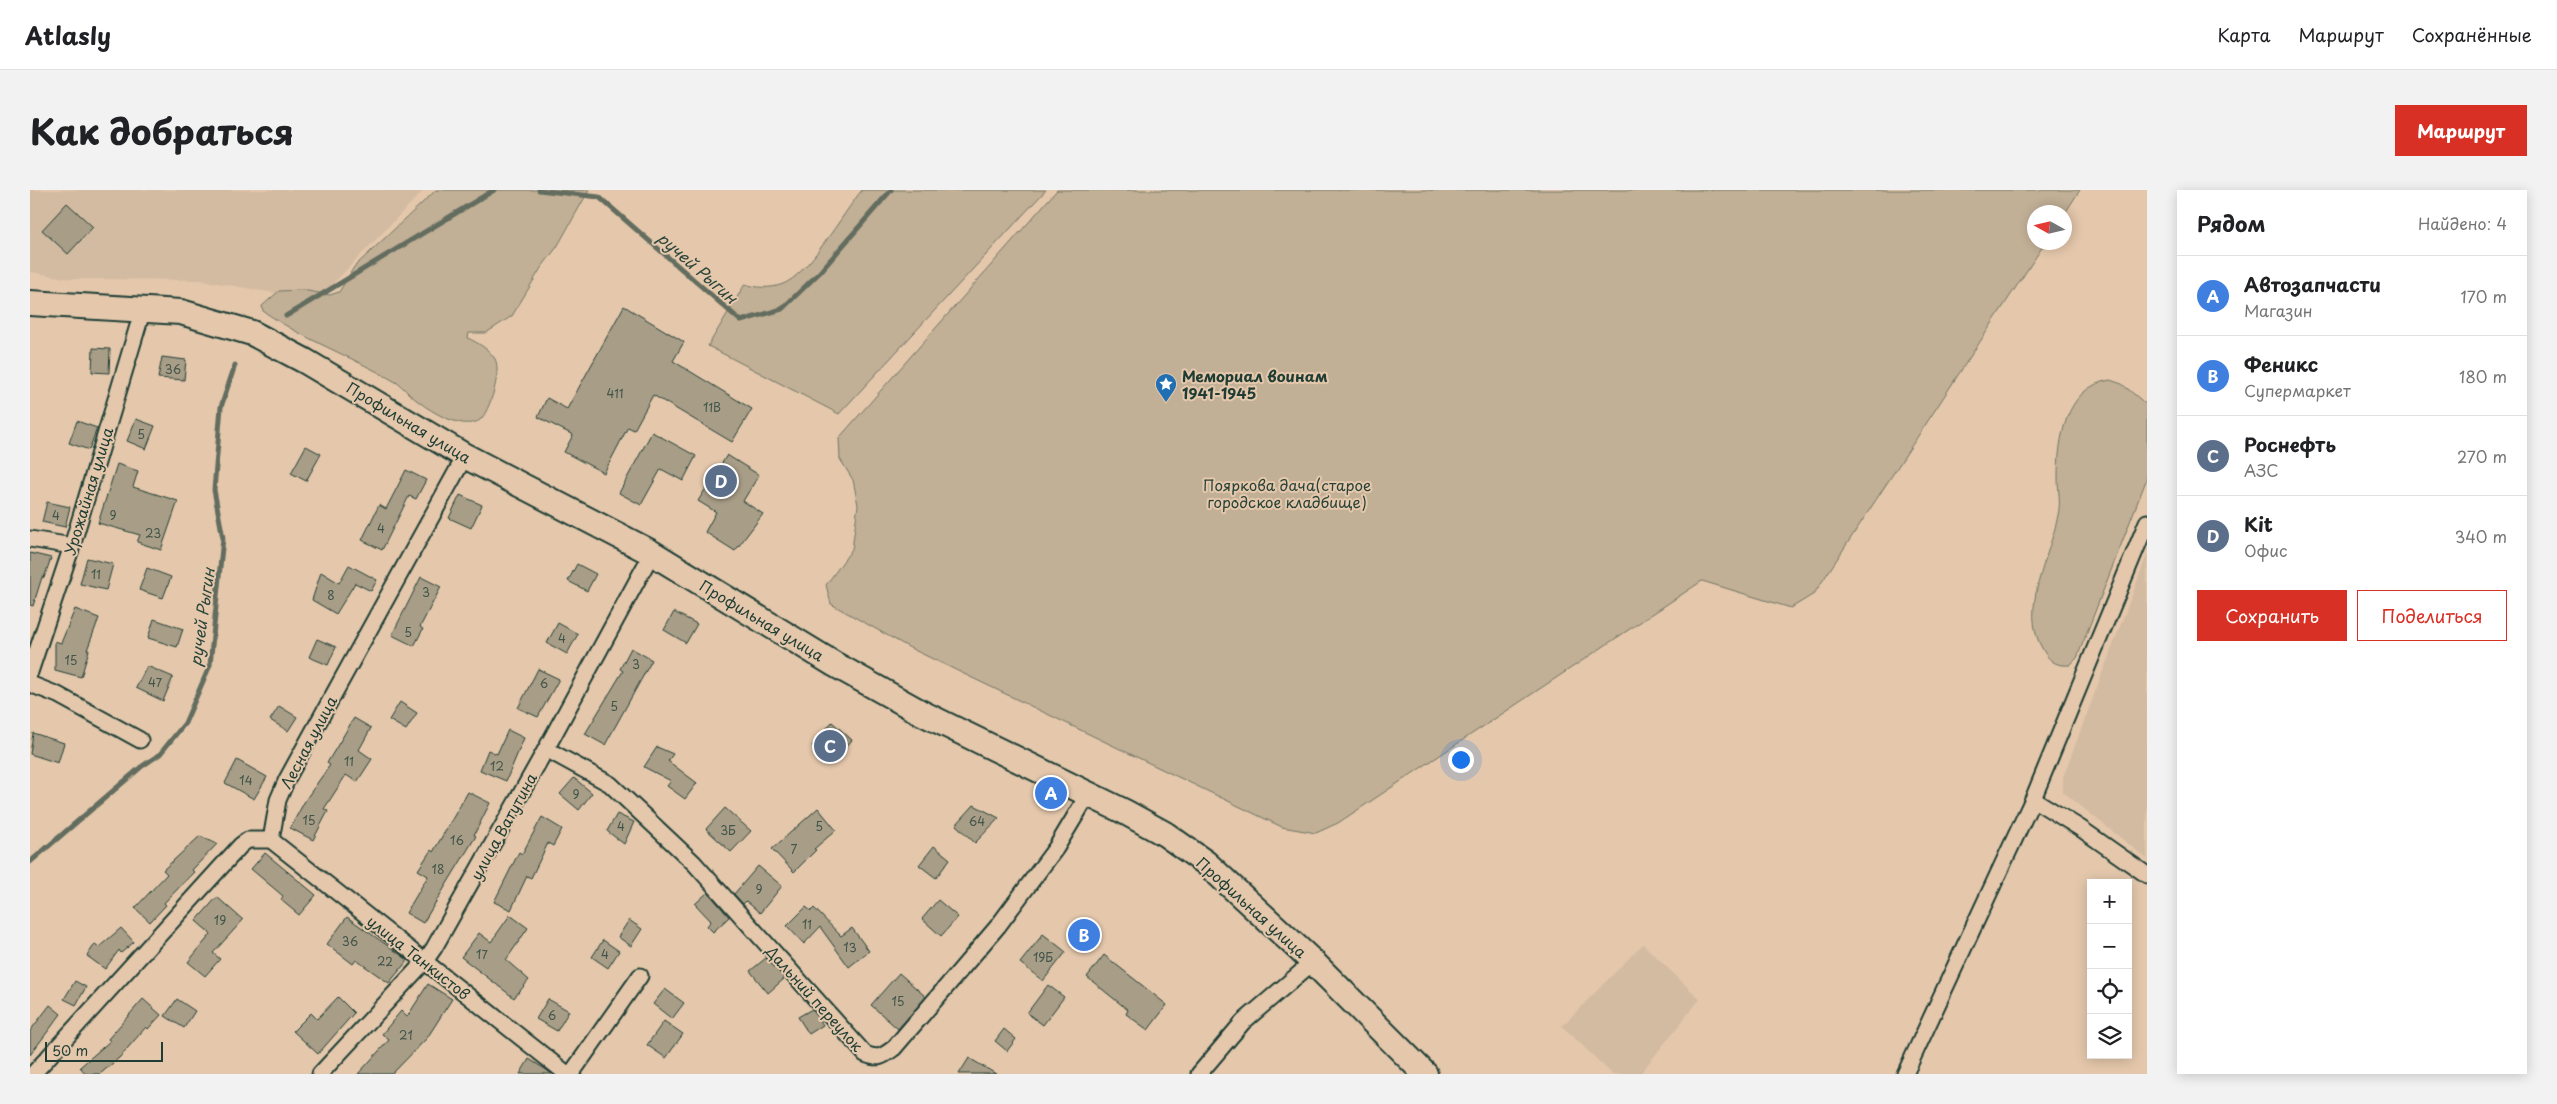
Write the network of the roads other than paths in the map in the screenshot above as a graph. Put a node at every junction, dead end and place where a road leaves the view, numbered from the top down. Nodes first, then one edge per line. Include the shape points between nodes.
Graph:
1 (30, 303) edge
2 (143, 309) junction
3 (465, 456) junction
4 (2147, 522) edge
5 (30, 539) edge
6 (72, 546) junction
7 (652, 553) junction
8 (30, 672) edge
9 (30, 684) edge
10 (140, 740) dead end
11 (546, 749) junction
12 (1089, 793) junction
13 (2034, 799) junction
14 (271, 840) junction
15 (2147, 875) edge
16 (425, 961) junction
17 (1312, 962) junction
18 (640, 976) dead end
19 (33, 1074) edge
20 (320, 1074) edge
21 (569, 1074) edge
22 (1199, 1074) edge
23 (1425, 1074) edge
24 (1904, 1074) edge

1 - 2 main road, Профильная улица
2 - 3 main road, Профильная улица via 181,312 252,333 305,360
2 - 6 street, Урожайная улица
3 - 7 main road, Профильная улица
3 - 14 street, Лесная улица via 287,779 278,800
4 - 13 street
5 - 6 street
6 - 8 street, Урожайная улица
7 - 11 street, улица Ватутина
7 - 12 main road, Профильная улица via 834,664 920,712
9 - 10 street via 66,699
11 - 12 street, Дальний переулок via 610,784 694,863 866,1054 875,1058 894,1048 998,926 1056,848
11 - 16 street, улица Ватутина
12 - 17 main road, Профильная улица via 1165,834 1206,863
13 - 15 street
13 - 24 street
14 - 16 street, улица Танкистов
14 - 19 street via 248,840 237,848
16 - 20 street, улица Ватутина
16 - 21 street, улица Танкистов
17 - 22 street via 1243,1022
17 - 23 main road, Профильная улица
18 - 21 street

